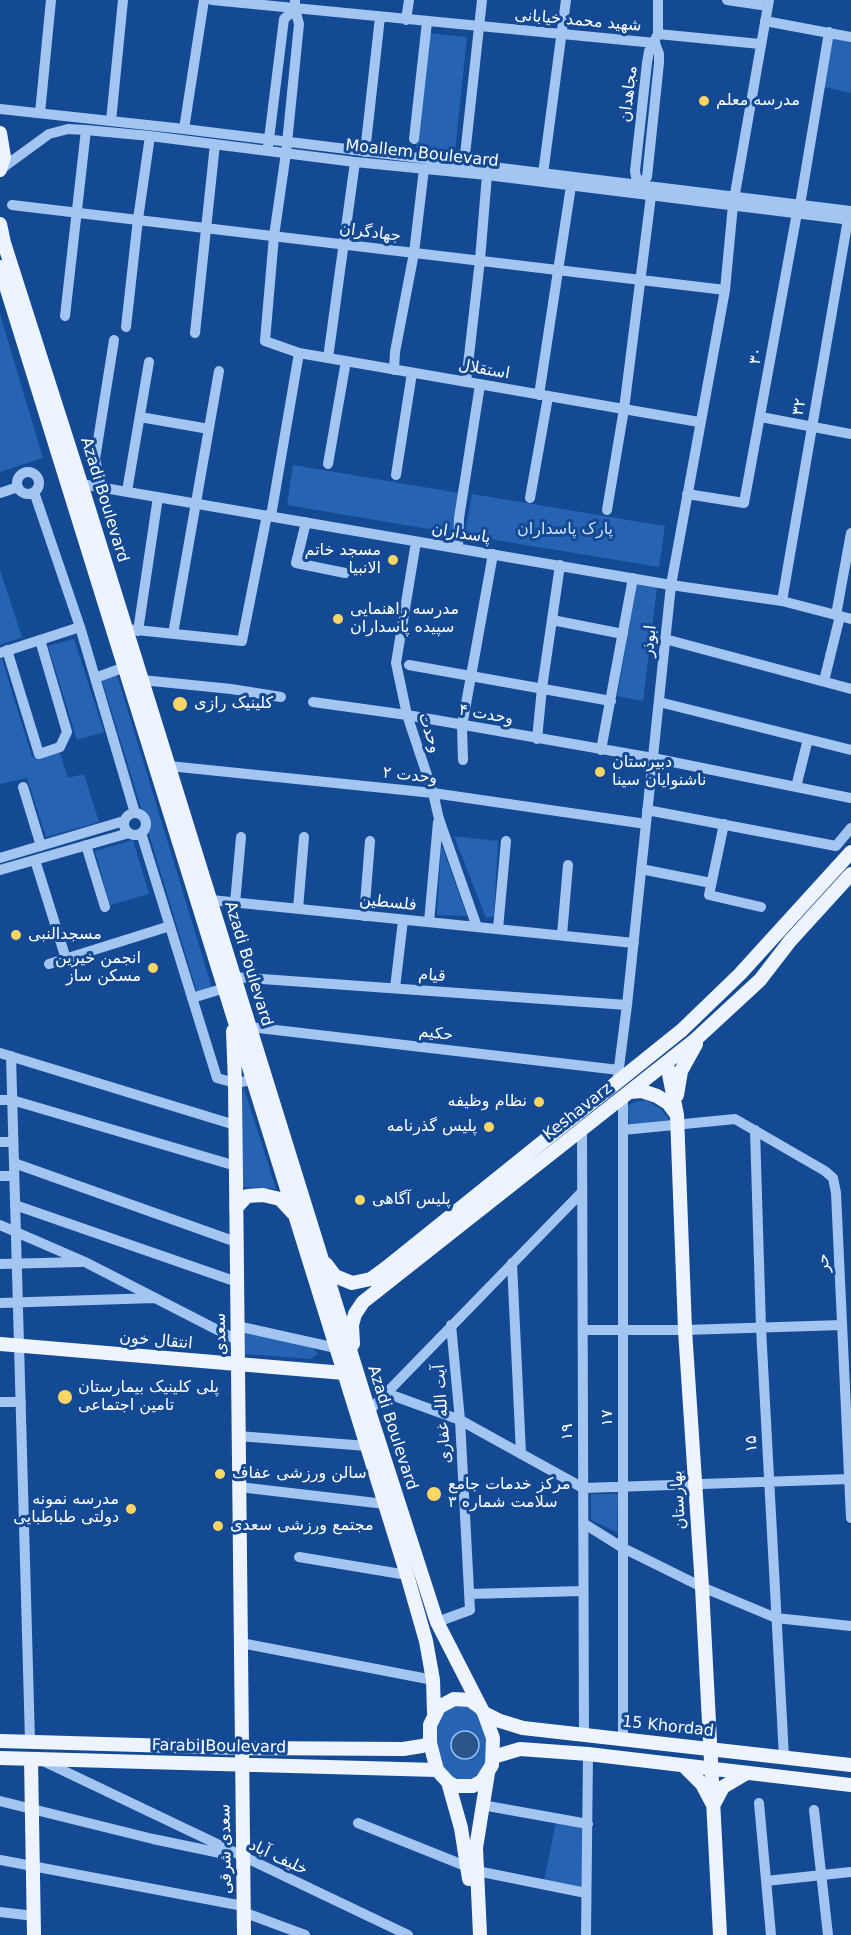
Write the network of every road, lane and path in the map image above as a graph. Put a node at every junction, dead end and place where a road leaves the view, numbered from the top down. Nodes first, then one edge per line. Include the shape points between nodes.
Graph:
1 (51, 0) edge
2 (123, 0) edge
3 (204, 0) edge
4 (212, 0) edge
5 (409, 0) edge
6 (482, 0) edge
7 (566, 0) edge
8 (658, 0) edge
9 (727, 0) edge
10 (768, 3) edge
11 (295, 5) edge
12 (380, 17) junction
13 (406, 20) junction
14 (765, 21) junction
15 (427, 22) junction
16 (478, 27) junction
17 (829, 32) junction
18 (562, 35) junction
19 (851, 37) edge
20 (657, 38) junction
21 (760, 44) junction
22 (0, 109) edge
23 (40, 113) junction
24 (111, 121) junction
25 (184, 129) junction
26 (86, 130) junction
27 (0, 133) edge
28 (150, 136) junction
29 (414, 139) dead end
30 (215, 144) junction
31 (268, 145) junction
32 (286, 147) junction
33 (364, 152) junction
34 (355, 162) junction
35 (464, 164) junction
36 (448, 167) junction
37 (0, 169) edge
38 (424, 169) junction
39 (543, 174) junction
40 (487, 175) junction
41 (571, 186) junction
42 (644, 191) junction
43 (734, 201) junction
44 (12, 205) dead end
45 (799, 209) junction
46 (77, 213) junction
47 (850, 217) edge
48 (138, 219) junction
49 (0, 224) edge
50 (206, 228) junction
51 (274, 236) junction
52 (342, 245) junction
53 (414, 253) junction
54 (480, 260) junction
55 (0, 267) edge
56 (559, 271) junction
57 (640, 280) junction
58 (725, 290) junction
59 (65, 316) dead end
60 (126, 327) dead end
61 (195, 333) dead end
62 (114, 340) dead end
63 (298, 353) junction
64 (328, 358) junction
65 (346, 361) junction
66 (149, 362) dead end
67 (394, 370) junction
68 (219, 371) dead end
69 (412, 372) junction
70 (466, 382) junction
71 (480, 385) junction
72 (544, 396) junction
73 (624, 409) junction
74 (140, 417) junction
75 (761, 417) junction
76 (699, 422) junction
77 (812, 426) junction
78 (209, 429) junction
79 (851, 434) edge
80 (328, 464) dead end
81 (396, 475) dead end
82 (81, 484) junction
83 (18, 487) junction
84 (101, 487) junction
85 (128, 491) junction
86 (34, 492) junction
87 (0, 493) edge
88 (687, 494) junction
89 (158, 497) junction
90 (530, 498) dead end
91 (197, 504) junction
92 (607, 510) dead end
93 (269, 516) junction
94 (306, 522) junction
95 (851, 533) edge
96 (416, 542) junction
97 (458, 548) junction
98 (493, 554) junction
99 (560, 565) junction
100 (848, 565) edge
101 (345, 573) dead end
102 (633, 578) junction
103 (671, 585) junction
104 (782, 601) junction
105 (842, 617) edge
106 (552, 620) junction
107 (80, 627) junction
108 (132, 630) junction
109 (173, 634) junction
110 (623, 634) junction
111 (665, 639) junction
112 (40, 640) junction
113 (4, 652) edge
114 (410, 665) dead end
115 (124, 667) junction
116 (472, 676) junction
117 (95, 678) junction
118 (142, 680) junction
119 (824, 681) junction
120 (542, 688) junction
121 (851, 688) edge
122 (281, 697) dead end
123 (610, 701) junction
124 (313, 702) dead end
125 (659, 702) junction
126 (407, 715) junction
127 (462, 726) junction
128 (537, 739) junction
129 (807, 740) junction
130 (601, 750) junction
131 (851, 750) edge
132 (653, 758) junction
133 (463, 760) dead end
134 (169, 766) junction
135 (23, 787) dead end
136 (796, 787) junction
137 (433, 793) junction
138 (851, 798) edge
139 (175, 808) junction
140 (647, 810) junction
141 (135, 813) junction
142 (439, 819) junction
143 (124, 821) junction
144 (646, 824) junction
145 (723, 824) junction
146 (851, 828) edge
147 (129, 833) junction
148 (141, 833) junction
149 (241, 837) dead end
150 (304, 837) dead end
151 (369, 841) dead end
152 (506, 841) dead end
153 (86, 845) junction
154 (41, 846) junction
155 (851, 852) edge
156 (0, 858) edge
157 (35, 860) junction
158 (568, 865) dead end
159 (641, 869) junction
160 (0, 870) edge
161 (848, 870) edge
162 (711, 883) junction
163 (211, 900) junction
164 (235, 903) junction
165 (105, 907) dead end
166 (761, 907) dead end
167 (298, 909) junction
168 (363, 916) junction
169 (403, 920) junction
170 (429, 922) junction
171 (170, 926) junction
172 (477, 927) junction
173 (498, 929) junction
174 (562, 935) junction
175 (634, 943) junction
176 (66, 959) junction
177 (49, 964) dead end
178 (740, 974) junction
179 (234, 977) junction
180 (225, 988) junction
181 (395, 988) junction
182 (192, 998) junction
183 (627, 1005) junction
184 (232, 1012) junction
185 (250, 1028) junction
186 (702, 1034) junction
187 (5, 1055) edge
188 (667, 1064) junction
189 (618, 1077) junction
190 (253, 1080) junction
191 (235, 1083) junction
192 (627, 1095) junction
193 (0, 1100) edge
194 (12, 1100) junction
195 (678, 1120) junction
196 (568, 1122) junction
197 (235, 1125) junction
198 (582, 1130) junction
199 (623, 1130) junction
200 (755, 1130) junction
201 (0, 1142) edge
202 (13, 1142) junction
203 (14, 1163) junction
204 (236, 1166) junction
205 (0, 1176) edge
206 (14, 1176) junction
207 (582, 1192) junction
208 (484, 1198) junction
209 (15, 1205) junction
210 (236, 1208) junction
211 (296, 1216) junction
212 (0, 1226) edge
213 (16, 1232) junction
214 (236, 1242) junction
215 (320, 1252) junction
216 (85, 1262) junction
217 (512, 1263) junction
218 (0, 1264) edge
219 (17, 1264) junction
220 (390, 1273) junction
221 (315, 1279) junction
222 (237, 1282) junction
223 (159, 1298) junction
224 (363, 1302) junction
225 (0, 1303) edge
226 (18, 1303) junction
227 (339, 1314) junction
228 (451, 1325) junction
229 (842, 1325) junction
230 (761, 1328) junction
231 (583, 1330) junction
232 (685, 1330) junction
233 (623, 1331) junction
234 (237, 1333) junction
235 (0, 1344) edge
236 (20, 1346) junction
237 (336, 1348) junction
238 (238, 1364) junction
239 (344, 1373) junction
240 (359, 1378) junction
241 (386, 1394) junction
242 (0, 1402) edge
243 (21, 1402) junction
244 (369, 1411) junction
245 (460, 1420) junction
246 (238, 1436) junction
247 (367, 1446) junction
248 (521, 1454) junction
249 (849, 1479) junction
250 (768, 1482) junction
251 (694, 1485) junction
252 (239, 1487) junction
253 (623, 1487) junction
254 (583, 1488) junction
255 (385, 1504) junction
256 (851, 1518) edge
257 (583, 1523) junction
258 (623, 1548) junction
259 (299, 1557) dead end
260 (407, 1575) junction
261 (702, 1587) junction
262 (584, 1591) junction
263 (469, 1594) junction
264 (776, 1618) junction
265 (851, 1626) edge
266 (439, 1627) junction
267 (426, 1641) junction
268 (241, 1643) junction
269 (433, 1680) junction
270 (482, 1711) junction
271 (434, 1713) junction
272 (709, 1724) junction
273 (523, 1728) junction
274 (584, 1734) junction
275 (623, 1739) junction
276 (0, 1741) edge
277 (30, 1741) junction
278 (430, 1743) junction
279 (683, 1745) junction
280 (242, 1748) junction
281 (711, 1748) junction
282 (406, 1749) junction
283 (520, 1749) junction
284 (741, 1752) junction
285 (588, 1754) junction
286 (784, 1757) junction
287 (0, 1758) edge
288 (493, 1758) junction
289 (34, 1759) junction
290 (242, 1764) junction
291 (851, 1765) edge
292 (684, 1766) junction
293 (408, 1768) junction
294 (437, 1770) junction
295 (712, 1770) junction
296 (489, 1773) junction
297 (745, 1773) junction
298 (448, 1782) junction
299 (851, 1785) edge
300 (0, 1801) edge
301 (759, 1803) dead end
302 (482, 1805) junction
303 (714, 1806) junction
304 (31, 1808) junction
305 (814, 1810) dead end
306 (358, 1823) dead end
307 (588, 1824) junction
308 (463, 1837) junction
309 (476, 1848) junction
310 (243, 1851) junction
311 (0, 1860) edge
312 (32, 1866) junction
313 (472, 1869) junction
314 (851, 1872) edge
315 (822, 1875) junction
316 (766, 1881) junction
317 (586, 1893) junction
318 (243, 1909) junction
319 (0, 1912) edge
320 (34, 1916) junction
321 (34, 1935) edge
322 (244, 1935) edge
323 (305, 1935) edge
324 (408, 1935) edge
325 (472, 1935) edge
326 (480, 1935) edge
327 (586, 1935) edge
328 (720, 1935) edge
329 (771, 1935) edge
330 (828, 1935) edge

1 - 23 street
2 - 24 street
3 - 25 street
4 - 11 street, شهید محمد خیابانی
5 - 13 street
6 - 16 street
7 - 18 street
8 - 20 street, مجاهدان
9 - 10 street
10 - 14 street, ابوذر
11 - 12 street, شهید محمد خیابانی
11 - 31 street via 284,19
11 - 32 street via 299,24
12 - 13 street, شهید محمد خیابانی
12 - 33 street
13 - 15 street, شهید محمد خیابانی
14 - 17 street
14 - 21 street, ابوذر
15 - 16 street, شهید محمد خیابانی
15 - 29 street
16 - 18 street, شهید محمد خیابانی
16 - 35 street
17 - 19 street
17 - 45 street, ۳۰
18 - 20 street, شهید محمد خیابانی
18 - 39 street
20 - 21 street, شهید محمد خیابانی
20 - 42 street, مجاهدان via 647,63 635,171
21 - 43 street, ابوذر
22 - 23 street, Moallem Boulevard
23 - 24 street, Moallem Boulevard
24 - 25 street, Moallem Boulevard
25 - 31 street, Moallem Boulevard
26 - 28 street, Moallem Boulevard
26 - 37 street, Moallem Boulevard via 49,134
26 - 46 street
27 - 37 main road via 4,157
28 - 30 street, Moallem Boulevard
28 - 48 street
30 - 31 street, Moallem Boulevard
30 - 50 street
31 - 32 street, Moallem Boulevard
32 - 33 street, Moallem Boulevard
32 - 34 street, Moallem Boulevard
32 - 51 street
33 - 36 street, Moallem Boulevard
34 - 38 street, Moallem Boulevard
34 - 52 street
35 - 36 street, Moallem Boulevard
35 - 39 street, Moallem Boulevard
36 - 38 street, Moallem Boulevard
36 - 40 street, Moallem Boulevard
38 - 53 street
39 - 42 street, Moallem Boulevard
40 - 41 street, Moallem Boulevard
40 - 54 street
41 - 42 street, Moallem Boulevard
41 - 56 street
42 - 43 street, Moallem Boulevard
42 - 57 street, مجاهدان
43 - 45 street, Moallem Boulevard
43 - 58 street, ابوذر
44 - 46 street, جهادگران
45 - 47 street, Moallem Boulevard
45 - 75 street, ۳۰
46 - 48 street, جهادگران
46 - 59 street
47 - 77 street, ۳۲
48 - 50 street, جهادگران
48 - 60 street
49 - 82 main road, Azadi Boulevard
50 - 51 street, جهادگران
50 - 61 street
51 - 52 street, جهادگران
51 - 63 street, استقلال via 265,341
52 - 53 street, جهادگران
52 - 64 street
53 - 54 street, جهادگران
53 - 67 street
54 - 56 street, جهادگران
54 - 70 street
55 - 115 main road, Azadi Boulevard
56 - 57 street, جهادگران
56 - 72 street
57 - 58 street, جهادگران
57 - 73 street, مجاهدان
58 - 76 street, ابوذر
62 - 84 street via 95,459
63 - 64 street, استقلال
63 - 93 street
64 - 65 street, استقلال
65 - 67 street, استقلال
65 - 80 street
66 - 74 street
67 - 69 street, استقلال
68 - 78 street
69 - 70 street, استقلال
69 - 81 street
70 - 71 street, استقلال
71 - 72 street, استقلال
71 - 97 street via 459,518
72 - 73 street, استقلال
72 - 90 street
73 - 76 street, استقلال
73 - 92 street, مجاهدان
74 - 78 street
74 - 85 street
75 - 77 street
75 - 88 street, ۳۰ via 744,503
76 - 88 street, ابوذر
77 - 79 street
77 - 104 street, ۳۲
78 - 91 street
82 - 84 street, پاسداران
82 - 108 main road, Azadi Boulevard
83 - 86 street via 23,492
83 - 86 street via 19,477 32,472 39,480
83 - 87 street
84 - 85 street, پاسداران
85 - 89 street, پاسداران
86 - 107 street
88 - 103 street, ابوذر
89 - 91 street, پاسداران
89 - 108 street
91 - 93 street, پاسداران
91 - 109 street
93 - 94 street, پاسداران
93 - 109 street via 242,641
94 - 96 street, پاسداران
94 - 101 street via 296,563
95 - 100 street
96 - 97 street, پاسداران
96 - 126 street, وحدت via 396,663
97 - 98 street, پاسداران
98 - 99 street, پاسداران
98 - 116 street
99 - 102 street, پاسداران
99 - 106 street
100 - 105 street
102 - 103 street, پاسداران
102 - 110 street
103 - 104 street, پاسداران
103 - 111 street, ابوذر
104 - 105 street, پاسداران
105 - 119 street
106 - 110 street
106 - 120 street
107 - 112 street
107 - 117 street
108 - 109 street
108 - 118 main road, Azadi Boulevard
110 - 123 street
111 - 119 street
111 - 125 street, ابوذر
112 - 113 street
112 - 113 street via 68,732 60,747 39,754
114 - 116 street
115 - 117 street
115 - 139 main road, Azadi Boulevard
116 - 120 street
116 - 127 street
117 - 141 street
118 - 122 street
118 - 134 main road, Azadi Boulevard
119 - 121 street
120 - 123 street
120 - 128 street
123 - 130 street
124 - 126 street, وحدت ۴
125 - 129 street
125 - 132 street, ابوذر
126 - 127 street, وحدت ۴
126 - 137 street, وحدت
127 - 128 street, وحدت ۴
127 - 133 street
128 - 130 street, وحدت ۴
129 - 131 street
129 - 136 street
130 - 132 street, وحدت ۴
132 - 136 street, وحدت ۴
132 - 140 street, ابوذر
134 - 137 street, وحدت ۲
134 - 139 main road, Azadi Boulevard
135 - 154 street
136 - 138 street, وحدت ۴
137 - 142 street, وحدت
137 - 144 street, وحدت ۲
139 - 163 main road, Azadi Boulevard
139 - 180 main road, Azadi Boulevard
140 - 144 street, ابوذر
140 - 145 street
141 - 143 street
141 - 148 street via 146,821
142 - 170 street
142 - 172 street, وحدت
143 - 147 street
143 - 154 street
144 - 159 street, ابوذر
145 - 146 street via 836,846
145 - 162 street
147 - 148 street
147 - 153 street
148 - 171 street
149 - 164 street
150 - 167 street
151 - 168 street
152 - 173 street
153 - 157 street
153 - 165 street
154 - 156 street
155 - 161 main road, Keshavarz
157 - 160 street
157 - 176 street
158 - 174 street
159 - 162 street
159 - 175 street, ابوذر
161 - 178 main road, Keshavarz
161 - 186 main road, Keshavarz via 760,980
162 - 166 street via 709,895
163 - 164 street, فلسطین
163 - 179 main road, Azadi Boulevard
164 - 167 street, فلسطین
167 - 168 street, فلسطین
168 - 169 street, فلسطین
169 - 170 street, فلسطین
169 - 181 street
170 - 172 street, فلسطین
171 - 176 street
171 - 182 street
172 - 173 street, فلسطین
173 - 174 street, فلسطین
174 - 175 street, فلسطین
175 - 183 street, ابوذر
176 - 177 street
178 - 188 main road via 681,1040
178 - 189 main road, Keshavarz via 682,1030
179 - 181 street, قیام
179 - 185 main road, Azadi Boulevard
180 - 182 street
180 - 184 main road, Azadi Boulevard
181 - 183 street, قیام
182 - 191 street via 217,1078
183 - 189 street, ابوذر
184 - 190 main road, Azadi Boulevard
184 - 191 main road, سعدی
185 - 189 street, حکیم
185 - 215 main road, Azadi Boulevard
186 - 188 main road, Keshavarz
186 - 195 main road via 681,1071
187 - 194 street
187 - 197 street
188 - 192 main road, Keshavarz
188 - 195 main road, بهارستان
188 - 196 main road via 646,1068 587,1113
189 - 196 main road, Keshavarz
190 - 191 street
190 - 211 main road, Azadi Boulevard
191 - 197 main road, سعدی
192 - 195 main road via 642,1091 657,1096 668,1104
192 - 198 main road, Keshavarz
192 - 199 street, ۱۷
193 - 194 street
194 - 202 street
194 - 204 street
195 - 199 street, حر
195 - 200 street, حر via 735,1119
195 - 232 main road, بهارستان
196 - 208 main road, Keshavarz
197 - 204 main road, سعدی
198 - 207 street, ۱۹
198 - 208 main road, Keshavarz
199 - 233 street, ۱۷
200 - 229 street, حر via 833,1178
200 - 230 street, ۱۵
201 - 202 street
202 - 203 street
203 - 206 street
203 - 214 street
204 - 210 main road, سعدی
205 - 206 street
206 - 209 street
207 - 217 street
207 - 231 street, ۱۹
208 - 220 main road, Keshavarz
209 - 213 street
209 - 222 street
210 - 211 main road via 247,1196 269,1195 280,1199
210 - 214 main road, سعدی
211 - 221 main road, Azadi Boulevard
212 - 213 street
213 - 216 street
213 - 219 street
214 - 222 main road, سعدی
215 - 220 main road, Keshavarz via 335,1276 352,1283
215 - 227 main road, Azadi Boulevard
216 - 219 street
216 - 223 street
217 - 228 street
217 - 248 street
218 - 219 street
219 - 226 street
220 - 224 main road, Keshavarz
221 - 227 main road via 329,1308
221 - 237 main road, Azadi Boulevard
222 - 234 main road, سعدی
223 - 226 street
223 - 234 street
224 - 227 main road, Keshavarz
224 - 240 main road via 352,1325
225 - 226 street
226 - 236 street
227 - 240 main road, Azadi Boulevard
228 - 241 street
228 - 245 street, آیت الله غفاری
229 - 230 street
229 - 249 street, حر
230 - 232 street
230 - 250 street, ۱۵
231 - 233 street
231 - 254 street, ۱۹
232 - 233 street
232 - 251 main road, بهارستان
233 - 253 street, ۱۷
234 - 237 street
234 - 238 main road, سعدی
235 - 236 main road, انتقال خون
236 - 238 main road, انتقال خون
236 - 243 street
237 - 239 main road, Azadi Boulevard
238 - 239 main road, انتقال خون
238 - 246 main road, سعدی
239 - 247 main road, Azadi Boulevard
240 - 244 main road, Azadi Boulevard
241 - 244 street
241 - 245 street
242 - 243 street
243 - 277 street
244 - 266 main road, Azadi Boulevard
245 - 248 street
245 - 263 street, آیت الله غفاری
246 - 247 street
246 - 252 main road, سعدی
247 - 255 main road, Azadi Boulevard
248 - 254 street
249 - 250 street
249 - 256 street, حر
250 - 251 street
250 - 264 street, ۱۵
251 - 253 street
251 - 261 main road, بهارستان
252 - 255 street
252 - 268 main road, سعدی
253 - 254 street
253 - 258 street, ۱۷
254 - 257 street, ۱۹
255 - 260 main road, Azadi Boulevard
257 - 258 street
257 - 262 street, ۱۹
258 - 261 street
258 - 275 street, ۱۷
259 - 260 street
260 - 267 main road, Azadi Boulevard
261 - 264 street
261 - 272 main road, بهارستان
262 - 263 street
262 - 274 street, ۱۹
263 - 266 street via 470,1610
264 - 265 street
264 - 286 street, ۱۵
266 - 267 main road via 446,1651 444,1659 433,1656
266 - 270 main road, Azadi Boulevard
267 - 269 main road, Azadi Boulevard
268 - 269 street
268 - 280 main road, سعدی
269 - 271 main road, Azadi Boulevard
270 - 271 main road, 15 Khordad via 470,1700 454,1698
270 - 273 main road, 15 Khordad
270 - 288 main road via 491,1730
271 - 278 main road
272 - 279 main road via 693,1741
272 - 281 main road, بهارستان
272 - 284 main road via 725,1744
273 - 274 main road, 15 Khordad
273 - 283 main road via 516,1735
274 - 275 main road, 15 Khordad
275 - 279 main road, 15 Khordad
276 - 277 main road, Farabi Boulevard
277 - 280 main road, Farabi Boulevard
278 - 282 main road, Farabi Boulevard
278 - 294 main road
279 - 281 main road, 15 Khordad
280 - 282 main road, Farabi Boulevard
280 - 290 main road, سعدی
281 - 284 main road, 15 Khordad
281 - 295 main road, بهارستان
282 - 293 main road via 412,1759
283 - 285 main road
283 - 288 main road
284 - 286 main road, 15 Khordad
285 - 292 main road
285 - 307 street
286 - 291 main road, 15 Khordad
287 - 289 main road, Farabi Boulevard
288 - 296 main road
289 - 290 main road, Farabi Boulevard
289 - 304 main road
289 - 310 street, خلیف آباد
290 - 293 main road, Farabi Boulevard
290 - 310 main road, سعدی شرقی
292 - 295 main road
292 - 303 main road via 702,1784
293 - 294 main road, Farabi Boulevard
294 - 298 main road
295 - 297 main road
295 - 303 main road, بهارستان
296 - 298 main road via 473,1786
296 - 302 main road
297 - 299 main road
297 - 303 main road via 723,1787
298 - 308 main road
300 - 304 street
301 - 316 street
302 - 307 street
302 - 309 main road
303 - 328 main road, بهارستان
304 - 310 street via 153,1839
304 - 312 main road
305 - 315 street
306 - 313 street
307 - 317 street
308 - 309 main road via 464,1819 472,1816 476,1822
308 - 313 main road
309 - 313 main road
310 - 318 main road, سعدی شرقی
310 - 324 street, خلیف آباد via 288,1879
311 - 312 street
312 - 318 street
312 - 320 main road
313 - 317 street
313 - 325 main road
313 - 326 main road
314 - 315 street
315 - 316 street
315 - 330 street
316 - 329 street
317 - 327 street
318 - 322 main road, سعدی شرقی
318 - 323 street
319 - 320 street
320 - 321 main road

